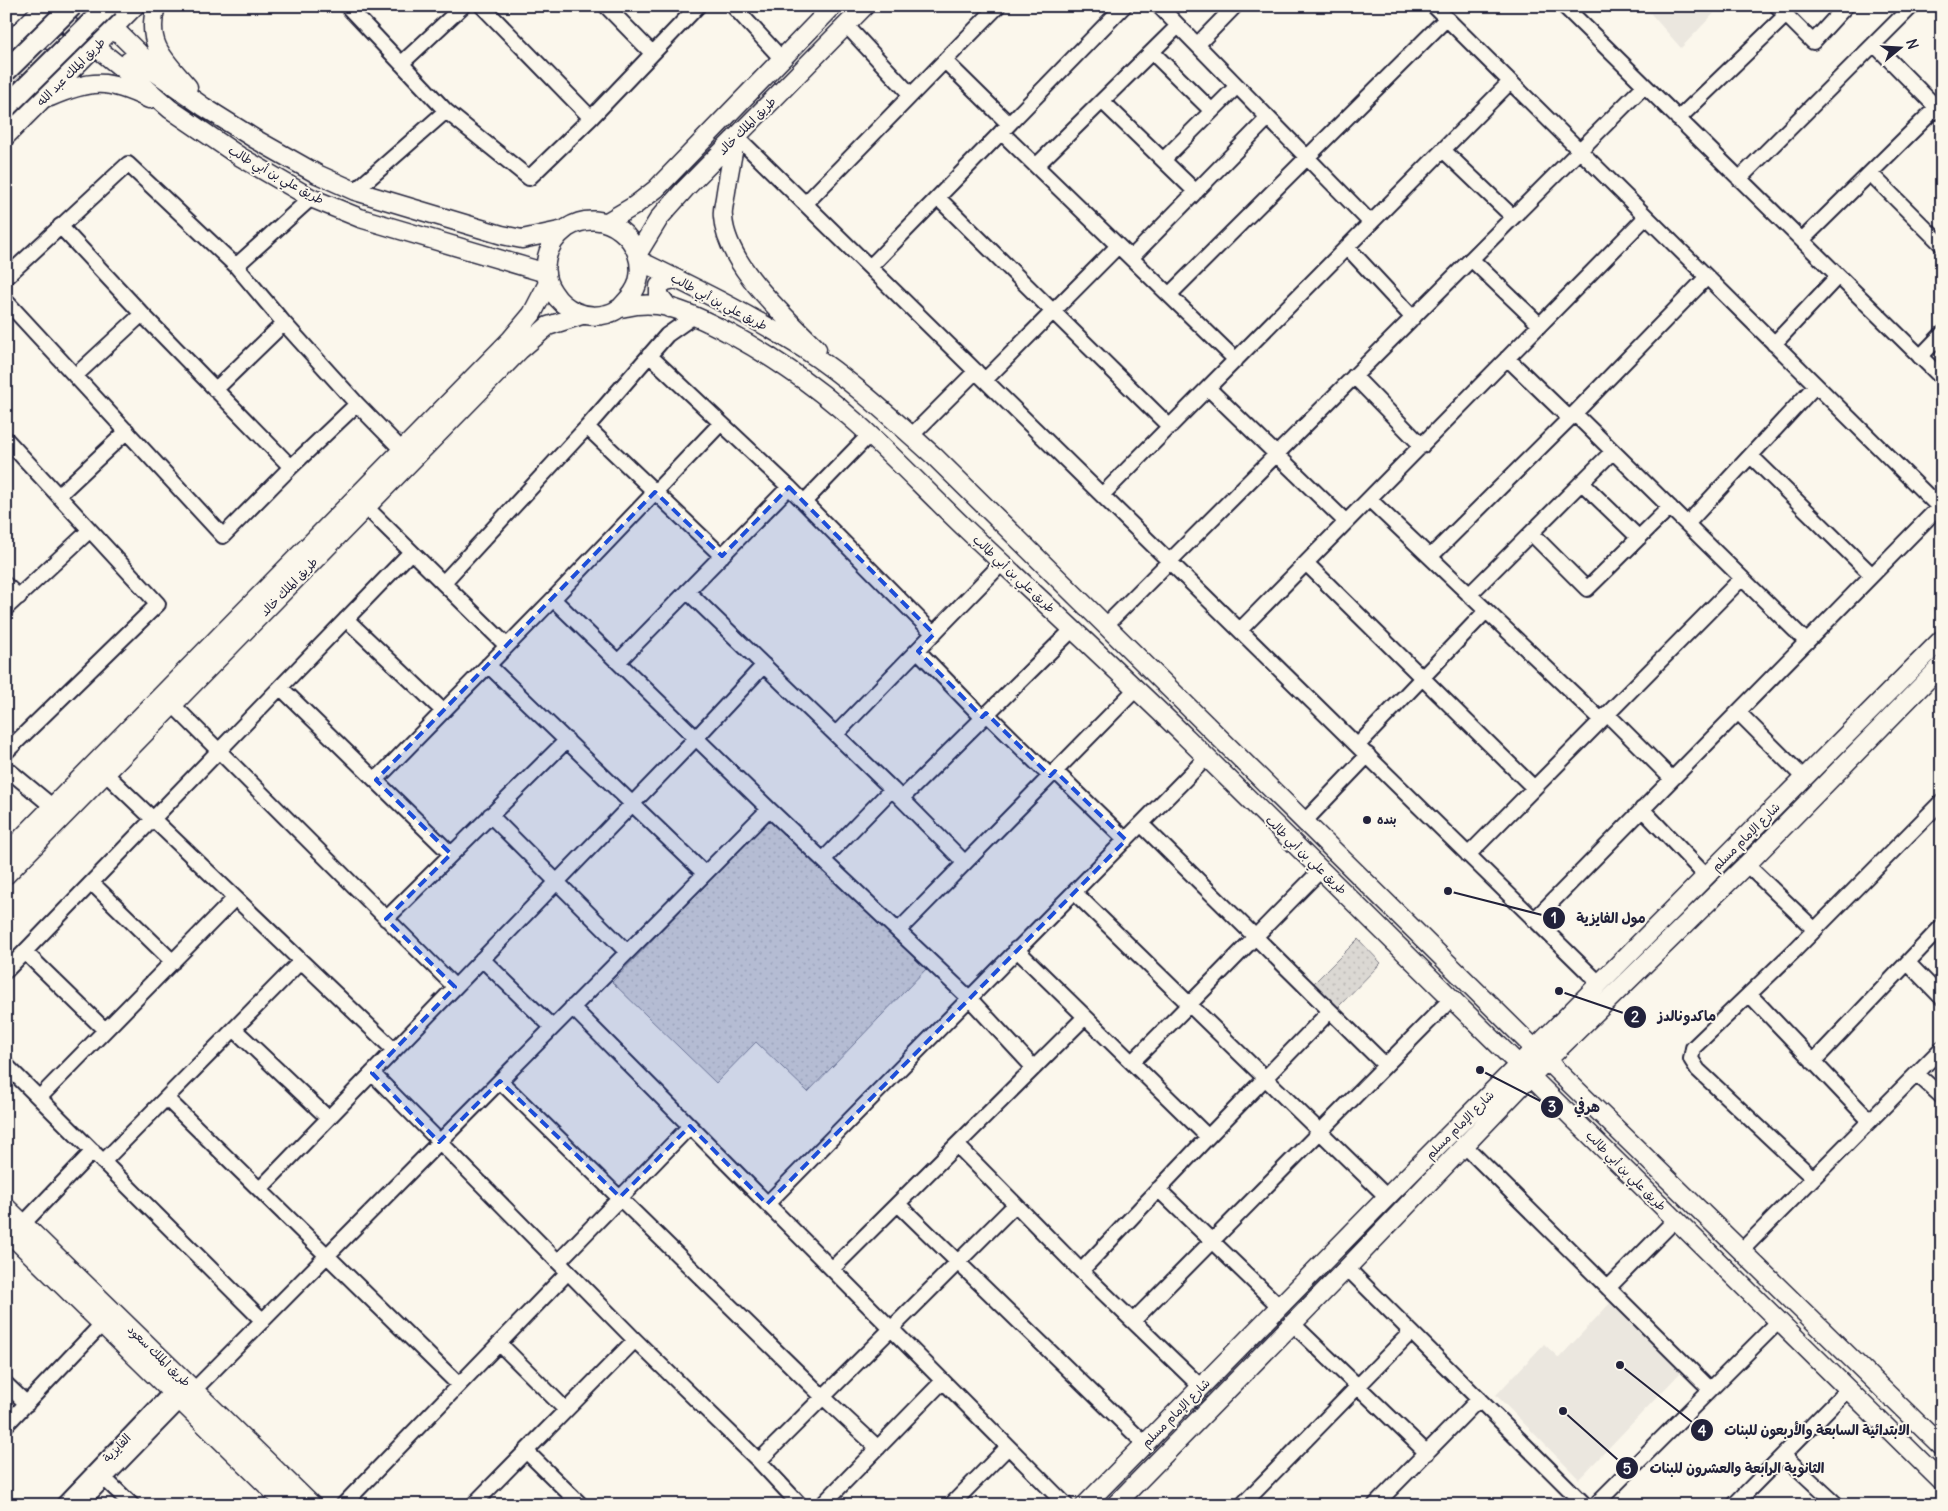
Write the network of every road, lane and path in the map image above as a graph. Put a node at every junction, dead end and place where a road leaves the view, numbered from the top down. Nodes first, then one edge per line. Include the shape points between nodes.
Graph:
1 (25, 6) edge
2 (45, 6) edge
3 (72, 6) edge
4 (91, 6) edge
5 (108, 6) edge
6 (135, 6) edge
7 (156, 6) edge
8 (347, 6) edge
9 (463, 6) edge
10 (482, 6) edge
11 (606, 6) edge
12 (698, 6) edge
13 (733, 6) edge
14 (832, 6) edge
15 (865, 6) edge
16 (998, 6) edge
17 (1124, 6) edge
18 (1159, 6) edge
19 (1236, 6) edge
20 (1434, 6) edge
21 (1564, 6) edge
22 (1846, 6) edge
23 (1912, 6) edge
24 (1781, 11) edge
25 (1446, 19) junction
26 (846, 25) junction
27 (1178, 26) junction
28 (114, 28) junction
29 (6, 40) edge
30 (1874, 44) junction
31 (1197, 45) junction
32 (6, 46) edge
33 (96, 47) junction
34 (1152, 52) junction
35 (6, 53) edge
36 (652, 53) junction
37 (781, 58) junction
38 (945, 61) junction
39 (402, 63) junction
40 (6, 71) edge
41 (160, 74) junction
42 (138, 82) junction
43 (1510, 82) junction
44 (1237, 86) junction
45 (1644, 86) junction
46 (911, 95) junction
47 (43, 100) junction
48 (1102, 101) junction
49 (6, 107) edge
50 (204, 107) junction
51 (170, 109) junction
52 (1939, 110) edge
53 (446, 111) junction
54 (1212, 111) junction
55 (591, 118) junction
56 (1268, 118) junction
57 (1678, 119) junction
58 (1005, 128) junction
59 (6, 136) edge
60 (736, 136) junction
61 (1443, 150) junction
62 (1580, 151) junction
63 (1307, 157) junction
64 (1163, 160) junction
65 (1036, 166) junction
66 (1870, 173) junction
67 (1739, 179) junction
68 (355, 191) junction
69 (1196, 192) junction
70 (311, 198) junction
71 (645, 198) junction
72 (938, 198) junction
73 (805, 204) junction
74 (660, 217) junction
75 (1513, 217) junction
76 (1646, 217) junction
77 (607, 222) junction
78 (1371, 223) junction
79 (60, 226) junction
80 (564, 230) junction
81 (1802, 240) junction
82 (1942, 245) edge
83 (1118, 246) junction
84 (1347, 247) junction
85 (639, 257) junction
86 (1131, 258) junction
87 (1471, 259) junction
88 (236, 266) junction
89 (870, 268) junction
90 (1706, 276) junction
91 (1838, 276) junction
92 (6, 277) edge
93 (547, 278) junction
94 (676, 279) junction
95 (1169, 295) junction
96 (6, 301) edge
97 (620, 307) junction
98 (669, 308) junction
99 (1052, 311) junction
100 (142, 314) junction
101 (532, 314) junction
102 (582, 315) junction
103 (694, 316) junction
104 (1413, 318) junction
105 (284, 323) junction
106 (1540, 325) junction
107 (548, 326) junction
108 (1942, 334) edge
109 (1774, 344) junction
110 (649, 355) junction
111 (1920, 357) junction
112 (1508, 358) junction
113 (1236, 360) junction
114 (980, 375) junction
115 (76, 376) junction
116 (1354, 376) junction
117 (1942, 378) edge
118 (848, 382) junction
119 (1816, 385) junction
120 (1208, 388) junction
121 (215, 390) junction
122 (357, 404) junction
123 (1572, 416) junction
124 (721, 423) junction
125 (587, 427) junction
126 (1170, 427) junction
127 (127, 431) junction
128 (869, 435) junction
129 (911, 436) junction
130 (6, 439) edge
131 (1422, 446) junction
132 (402, 450) junction
133 (1613, 451) junction
134 (1277, 454) junction
135 (1751, 456) junction
136 (291, 467) junction
137 (1582, 483) junction
138 (789, 487) junction
139 (655, 492) junction
140 (1102, 495) junction
141 (59, 496) junction
142 (1369, 500) junction
143 (804, 502) junction
144 (1670, 507) junction
145 (367, 508) junction
146 (1940, 509) edge
147 (1346, 522) junction
148 (1688, 524) junction
149 (90, 530) junction
150 (1531, 533) junction
151 (1639, 538) junction
152 (411, 552) junction
153 (722, 556) junction
154 (1430, 557) junction
155 (1170, 561) junction
156 (1002, 563) junction
157 (1306, 563) junction
158 (1872, 574) junction
159 (1742, 578) junction
160 (443, 583) junction
161 (6, 585) edge
162 (687, 591) junction
163 (1469, 595) junction
164 (19, 597) junction
165 (553, 600) junction
166 (6, 608) edge
167 (1486, 611) junction
168 (346, 619) junction
169 (1106, 625) junction
170 (1073, 628) junction
171 (1240, 630) junction
172 (934, 634) junction
173 (1942, 639) edge
174 (1807, 642) junction
175 (507, 646) junction
176 (918, 650) junction
177 (618, 662) junction
178 (488, 665) junction
179 (764, 665) junction
180 (1940, 670) edge
181 (1421, 677) junction
182 (281, 688) junction
183 (1136, 688) junction
184 (173, 706) junction
185 (443, 711) junction
186 (1738, 712) junction
187 (984, 715) junction
188 (1604, 717) junction
189 (836, 734) junction
190 (696, 738) junction
191 (567, 740) junction
192 (1363, 750) junction
193 (6, 752) edge
194 (220, 752) junction
195 (1206, 758) junction
196 (6, 768) edge
197 (106, 774) junction
198 (1052, 774) junction
199 (1804, 778) junction
200 (1672, 779) junction
201 (376, 780) junction
202 (1534, 788) junction
203 (897, 794) junction
204 (633, 804) junction
205 (1940, 805) edge
206 (53, 806) junction
207 (769, 809) junction
208 (1642, 809) junction
209 (490, 815) junction
210 (154, 820) junction
211 (1305, 821) junction
212 (1141, 824) junction
213 (1126, 840) junction
214 (6, 854) edge
215 (451, 854) junction
216 (1468, 855) junction
217 (823, 860) junction
218 (965, 863) junction
219 (1746, 864) junction
220 (1321, 870) junction
221 (704, 874) junction
222 (6, 875) edge
223 (1707, 877) junction
224 (556, 882) junction
225 (92, 883) junction
226 (1074, 892) junction
227 (235, 898) junction
228 (386, 919) junction
229 (1534, 920) junction
230 (1942, 926) edge
231 (1815, 930) junction
232 (898, 931) junction
233 (1255, 936) junction
234 (1016, 949) junction
235 (25, 952) junction
236 (627, 952) junction
237 (482, 959) junction
238 (301, 961) junction
239 (173, 962) junction
240 (1908, 962) junction
241 (6, 971) edge
242 (1600, 984) junction
243 (455, 987) junction
244 (1749, 994) junction
245 (969, 998) junction
246 (1452, 998) junction
247 (1942, 998) edge
248 (1190, 1005) junction
249 (572, 1007) junction
250 (1330, 1011) junction
251 (1085, 1016) junction
252 (552, 1027) junction
253 (234, 1029) junction
254 (105, 1030) junction
255 (1942, 1048) edge
256 (394, 1050) junction
257 (1541, 1055) junction
258 (1132, 1062) junction
259 (1813, 1062) junction
260 (6, 1065) edge
261 (1385, 1066) junction
262 (1034, 1068) junction
263 (1525, 1070) junction
264 (372, 1073) junction
265 (1917, 1074) junction
266 (1265, 1078) junction
267 (500, 1080) junction
268 (1942, 1097) edge
269 (39, 1098) junction
270 (166, 1098) junction
271 (328, 1118) junction
272 (1870, 1121) junction
273 (690, 1126) junction
274 (1320, 1131) junction
275 (1208, 1136) junction
276 (439, 1142) junction
277 (957, 1145) junction
278 (1465, 1146) junction
279 (93, 1152) junction
280 (103, 1162) junction
281 (1814, 1178) junction
282 (260, 1189) junction
283 (1158, 1189) junction
284 (620, 1197) junction
285 (1387, 1198) junction
286 (767, 1204) junction
287 (898, 1204) junction
288 (1015, 1205) junction
289 (6, 1207) edge
290 (1675, 1220) junction
291 (23, 1224) junction
292 (6, 1230) edge
293 (1212, 1240) junction
294 (1741, 1251) junction
295 (327, 1256) junction
296 (957, 1262) junction
297 (563, 1267) junction
298 (1348, 1268) junction
299 (832, 1269) junction
300 (1081, 1271) junction
301 (1608, 1288) junction
302 (1280, 1307) junction
303 (262, 1321) junction
304 (1133, 1321) junction
305 (1778, 1322) junction
306 (104, 1323) junction
307 (1292, 1323) junction
308 (890, 1329) junction
309 (1411, 1332) junction
310 (635, 1340) junction
311 (499, 1343) junction
312 (943, 1381) junction
313 (6, 1384) edge
314 (459, 1385) junction
315 (1201, 1387) junction
316 (1357, 1387) junction
317 (1710, 1389) junction
318 (1847, 1390) junction
319 (182, 1394) junction
320 (822, 1396) junction
321 (1479, 1399) junction
322 (27, 1404) junction
323 (566, 1410) junction
324 (6, 1425) edge
325 (1145, 1444) junction
326 (1008, 1447) junction
327 (1942, 1447) edge
328 (878, 1448) junction
329 (526, 1450) junction
330 (1426, 1452) junction
331 (1783, 1454) junction
332 (759, 1461) junction
333 (104, 1478) junction
334 (1942, 1482) edge
335 (280, 1502) edge
336 (63, 1505) edge
337 (79, 1505) edge
338 (132, 1505) edge
339 (312, 1505) edge
340 (342, 1505) edge
341 (473, 1505) edge
342 (581, 1505) edge
343 (800, 1505) edge
344 (822, 1505) edge
345 (951, 1505) edge
346 (1066, 1505) edge
347 (1085, 1505) edge
348 (1115, 1505) edge
349 (1242, 1505) edge
350 (1375, 1505) edge
351 (1585, 1505) edge
352 (1595, 1505) edge
353 (1734, 1505) edge
354 (1837, 1505) edge

1 - 29 main road via 26,10
2 - 32 main road
2 - 33 main road, طريق علي بن أبي طالب
3 - 40 highway, bridge
4 - 28 main road, طريق علي بن أبي طالب
5 - 49 highway, طريق الملك عبد الله, bridge
6 - 28 main road, طريق الملك عبد الله
7 - 50 main road via 153,32 157,49
8 - 39 street
9 - 39 street
10 - 55 street
11 - 36 street
12 - 36 street
13 - 37 street
14 - 37 main road, طريق الملك خالد
15 - 26 main road, طريق الملك خالد
16 - 38 street
17 - 58 street
18 - 27 street
19 - 31 street
20 - 25 street
21 - 45 street
22 - 24 street via 1813,42
23 - 30 street
24 - 57 street
25 - 43 street
25 - 63 street
26 - 46 street
26 - 60 main road, طريق الملك خالد
27 - 31 street
27 - 34 street
28 - 33 main road, طريق الملك عبد الله
28 - 41 main road, طريق علي بن أبي طالب
30 - 52 street
30 - 67 street
31 - 44 street
33 - 42 main road, طريق علي بن أبي طالب
33 - 47 main road, طريق الملك عبد الله
34 - 48 street
34 - 54 street
35 - 47 main road via 37,36 58,43 64,62
36 - 55 street
37 - 71 main road, طريق الملك خالد
38 - 46 street
38 - 58 street
39 - 53 street
41 - 42 main road, طريق علي بن أبي طالب via 135,58 128,67
41 - 50 main road, طريق علي بن أبي طالب
42 - 51 main road, طريق علي بن أبي طالب
43 - 61 street
43 - 62 street
44 - 54 street
44 - 56 street
45 - 57 street
45 - 62 street
46 - 73 street
47 - 51 main road via 88,83 115,85
47 - 59 main road, طريق الملك عبد الله
48 - 64 street
48 - 65 street
50 - 68 main road, طريق علي بن أبي طالب via 255,139
51 - 70 main road, طريق علي بن أبي طالب via 239,156
52 - 66 street
53 - 55 street via 529,178
53 - 68 street
54 - 64 street
56 - 63 street
56 - 69 street
57 - 67 street
58 - 65 street
58 - 72 street
60 - 73 street
60 - 74 main road, طريق الملك خالد
60 - 118 main road via 722,216 728,239 760,291
61 - 75 street
61 - 78 street
62 - 75 street
62 - 76 street
63 - 78 street
63 - 95 street
64 - 69 street
65 - 83 street
66 - 81 street
66 - 82 street
67 - 81 street
68 - 80 main road, طريق علي بن أبي طالب via 522,239
69 - 86 street
70 - 88 street
70 - 93 main road, طريق علي بن أبي طالب via 360,218
71 - 74 main road via 641,209 643,216 648,221
71 - 77 main road, طريق الملك خالد
72 - 89 street
72 - 99 street
73 - 89 street
74 - 85 main road, طريق الملك خالد
75 - 87 street
76 - 90 street
76 - 106 street
77 - 80 main road via 592,220
77 - 85 main road via 631,240
78 - 84 street
79 - 88 street via 128,164
79 - 92 street
79 - 100 street
80 - 93 main road via 549,249
81 - 91 street
83 - 86 street
83 - 99 street
84 - 104 street
84 - 113 street
85 - 94 main road, طريق علي بن أبي طالب
85 - 97 main road via 639,278 633,295
86 - 95 street
87 - 104 street
87 - 106 street
88 - 105 street
89 - 114 street
90 - 109 street
90 - 123 street
91 - 109 street
91 - 111 street
93 - 101 main road, طريق الملك خالد
93 - 102 main road via 555,297
94 - 98 main road via 662,283 658,290
94 - 118 main road, طريق علي بن أبي طالب via 754,319 805,350
95 - 113 street
96 - 115 street
97 - 98 main road, طريق علي بن أبي طالب
97 - 102 main road via 596,316
98 - 103 main road, طريق علي بن أبي طالب
99 - 114 street
99 - 126 street
100 - 115 street
100 - 121 street
101 - 107 main road via 544,312
101 - 132 main road, طريق الملك خالد
102 - 107 main road, طريق الملك خالد
103 - 110 street via 667,335
103 - 128 main road, طريق علي بن أبي طالب via 790,370
104 - 116 street
105 - 121 street
105 - 122 street
106 - 112 street
107 - 145 main road, طريق الملك خالد via 520,350
108 - 111 street
109 - 119 street
110 - 124 street
110 - 125 street
111 - 117 street
112 - 123 street via 1566,415
112 - 131 street
113 - 120 street
114 - 129 street
114 - 140 street
115 - 127 street
116 - 131 street
116 - 134 street
118 - 129 main road, طريق علي بن أبي طالب
119 - 135 street
119 - 146 street
120 - 126 street
120 - 134 street
121 - 136 street
122 - 132 street
122 - 136 street
123 - 133 street via 1577,416
123 - 154 street
124 - 138 street
124 - 139 street
125 - 139 street
125 - 160 street
126 - 140 street
127 - 136 street via 223,536
127 - 141 street
128 - 143 street
128 - 156 main road, طريق علي بن أبي طالب
129 - 169 main road, طريق علي بن أبي طالب
130 - 141 street
131 - 142 street
132 - 206 main road, طريق الملك خالد
133 - 137 street
133 - 144 street
134 - 147 street
134 - 155 street
135 - 148 street
135 - 158 street
137 - 150 street
137 - 151 street
138 - 143 street
138 - 153 street
139 - 153 street
139 - 165 street
140 - 155 street
141 - 149 street
142 - 147 street
142 - 154 street
143 - 172 street
144 - 148 street
144 - 151 street
145 - 152 street
145 - 184 main road, طريق الملك خالد
146 - 158 street
147 - 157 street
148 - 159 street
149 - 164 street
149 - 193 street via 158,604
150 - 151 street via 1588,589
150 - 163 street
152 - 160 street
152 - 168 street
153 - 162 street
154 - 163 street
155 - 169 street
155 - 171 street
156 - 170 main road, طريق علي بن أبي طالب
156 - 172 street
157 - 171 street
157 - 181 street
158 - 174 street
159 - 174 street
159 - 188 street
160 - 175 street
161 - 164 street
162 - 177 street
162 - 179 street
163 - 167 street
164 - 166 street
165 - 175 street
165 - 177 street
167 - 181 street
167 - 188 street
168 - 182 street
168 - 185 street
169 - 211 main road, طريق علي بن أبي طالب
170 - 183 main road, طريق علي بن أبي طالب
170 - 187 street
171 - 192 street
172 - 176 street
173 - 199 main road, شارع الإمام مسلم
174 - 186 street
175 - 178 street
176 - 187 street
176 - 189 street
177 - 190 street
178 - 185 street
178 - 191 street
179 - 189 street
179 - 190 street
180 - 219 main road, شارع الإمام مسلم
181 - 192 street
181 - 202 street
182 - 194 street
182 - 201 street
183 - 195 main road, طريق علي بن أبي طالب
183 - 198 street
184 - 194 street
184 - 197 main road, طريق الملك خالد
185 - 201 street
186 - 199 street
186 - 200 street
187 - 198 street
187 - 203 street
188 - 200 street
188 - 202 street
189 - 203 street
190 - 204 street
190 - 207 street
191 - 204 street
191 - 209 street
192 - 211 street
192 - 216 street
194 - 210 street
194 - 228 street
195 - 212 street
195 - 220 main road, طريق علي بن أبي طالب
196 - 206 street
197 - 210 street
197 - 222 main road, طريق الملك خالد
198 - 213 street
198 - 218 street
199 - 223 main road, شارع الإمام مسلم
200 - 208 street
201 - 215 street
202 - 216 street
203 - 217 street
203 - 218 street
204 - 221 street
204 - 224 street
205 - 231 street
206 - 214 main road, طريق الملك خالد
207 - 217 street
207 - 221 street
208 - 223 street
208 - 229 street
209 - 215 street
209 - 224 street
210 - 225 street
210 - 227 street
211 - 257 main road, طريق علي بن أبي طالب
212 - 213 street
212 - 233 street
213 - 226 street
215 - 228 street
216 - 229 street
217 - 232 street
218 - 232 street
219 - 231 street
219 - 257 main road, شارع الإمام مسلم
220 - 233 street
220 - 246 main road, طريق علي بن أبي طالب
221 - 236 street
223 - 242 main road, شارع الإمام مسلم
224 - 236 street
224 - 237 street
225 - 235 street
225 - 239 street
226 - 234 street
226 - 248 street
227 - 238 street
227 - 239 street
228 - 243 street
229 - 242 street
230 - 240 street
231 - 244 street
232 - 245 street
233 - 248 street
233 - 250 street
234 - 245 street
234 - 251 street
235 - 241 street
235 - 254 street
236 - 249 street
237 - 243 street
237 - 252 street
238 - 253 street
238 - 256 street
239 - 254 street
240 - 247 street
240 - 259 street
242 - 257 main road, شارع الإمام مسلم
243 - 256 street
244 - 259 street
244 - 281 street via 1700,1040 1693,1048 1690,1060
245 - 262 street
245 - 286 street
246 - 261 street
246 - 263 main road, طريق علي بن أبي طالب
248 - 258 street
248 - 266 street
249 - 252 street
249 - 273 street
250 - 261 street
250 - 266 street
251 - 258 street
251 - 262 street
252 - 267 street
253 - 270 street
253 - 271 street
254 - 269 street
255 - 265 street
256 - 264 street
257 - 263 main road, شارع الإمام مسلم
257 - 294 main road, طريق علي بن أبي طالب
258 - 275 street
259 - 272 street
260 - 269 street
261 - 274 street
262 - 277 street
263 - 278 main road, شارع الإمام مسلم
263 - 285 main road, شارع الإمام مسلم
263 - 290 main road, طريق علي بن أبي طالب
264 - 271 street
264 - 276 street
265 - 268 street
265 - 272 street
266 - 274 street
266 - 275 street
267 - 276 street
267 - 284 street
269 - 279 street
270 - 280 street
270 - 282 street
271 - 282 street
272 - 281 street
273 - 284 street
273 - 286 street
274 - 285 street
274 - 293 street
275 - 283 street
276 - 295 street
276 - 297 street
277 - 287 street
277 - 288 street
278 - 298 main road, شارع الإمام مسلم
278 - 301 street
279 - 280 street
279 - 291 street
280 - 303 street
281 - 294 street
282 - 295 street
283 - 293 street
283 - 300 street
284 - 297 street
284 - 320 street
285 - 302 main road, شارع الإمام مسلم
286 - 299 street
287 - 296 street
287 - 299 street
288 - 296 street
288 - 300 street
289 - 291 main road, طريق الملك سعود
290 - 301 street
290 - 305 main road, طريق علي بن أبي طالب
291 - 319 main road, طريق الملك سعود
292 - 306 main road, طريق الملك سعود
293 - 302 street
293 - 304 street
294 - 327 main road, طريق علي بن أبي طالب
295 - 303 street
295 - 314 street
296 - 308 street
296 - 325 street
297 - 310 street
297 - 311 street
298 - 307 main road, شارع الإمام مسلم
298 - 309 street
299 - 308 street
300 - 304 street
301 - 317 street
302 - 315 main road, شارع الإمام مسلم
303 - 319 street
304 - 315 street
305 - 317 street
305 - 318 main road, طريق علي بن أبي طالب
306 - 319 main road, طريق الملك سعود
306 - 322 street
307 - 316 street
307 - 348 main road, شارع الإمام مسلم
308 - 312 street
308 - 320 street
309 - 316 street
309 - 321 street
310 - 323 street
310 - 332 street
311 - 314 street
311 - 323 street
312 - 326 street
312 - 328 street
313 - 322 street
314 - 340 street
315 - 325 main road, شارع الإمام مسلم
316 - 330 street
316 - 349 street
317 - 352 street
318 - 331 street
318 - 334 main road, طريق علي بن أبي طالب
319 - 333 street, الفايزية
319 - 335 main road, طريق الملك سعود
319 - 336 street, الفايزية
319 - 339 main road, طريق الملك سعود
320 - 328 street
320 - 332 street
321 - 330 street
321 - 351 street
322 - 324 street
323 - 329 street
325 - 347 main road, شارع الإمام مسلم
326 - 345 street
326 - 346 street
328 - 344 street
329 - 341 street
329 - 342 street
330 - 350 street
331 - 353 street
331 - 354 street
332 - 343 street
333 - 337 street, الفايزية
333 - 338 street

